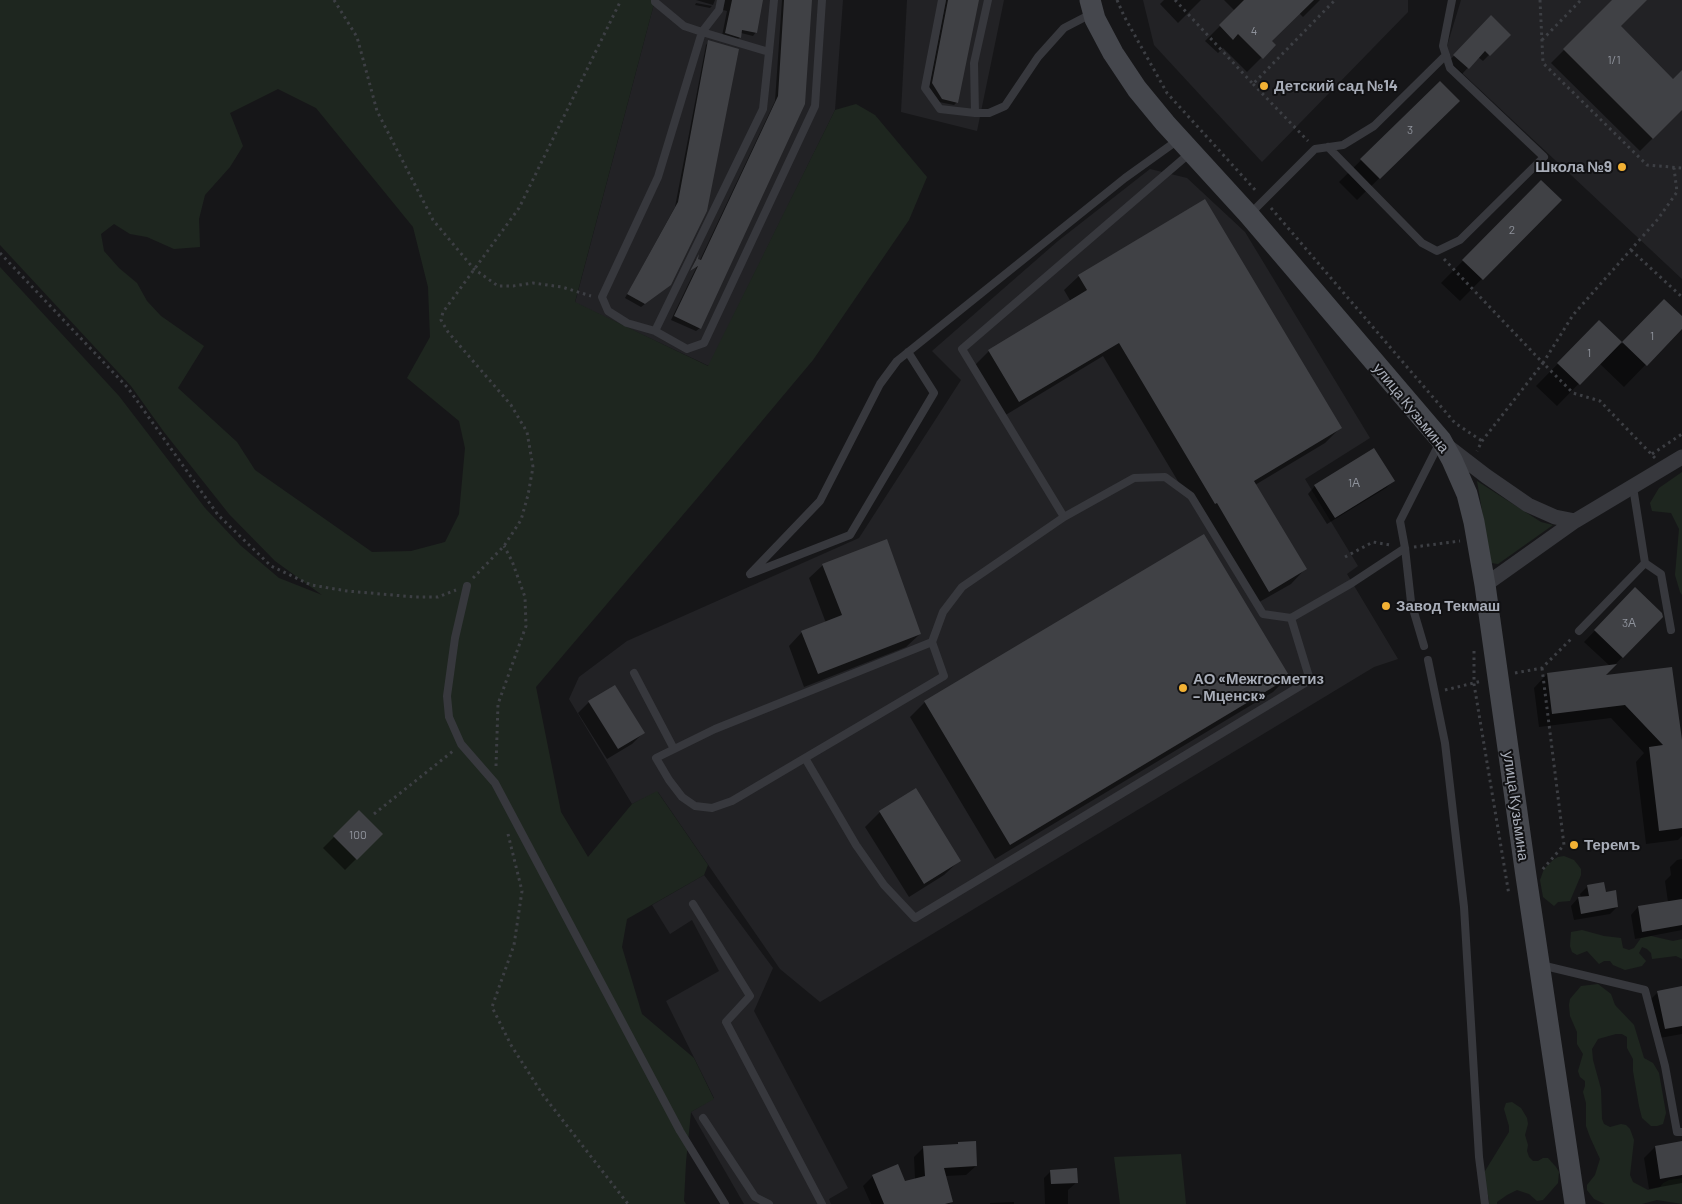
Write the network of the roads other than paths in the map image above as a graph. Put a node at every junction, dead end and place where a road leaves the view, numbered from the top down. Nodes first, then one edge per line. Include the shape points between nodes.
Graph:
1 (654, 0) edge
2 (721, 0) edge
3 (774, 0) edge
4 (822, 0) edge
5 (942, 0) edge
6 (988, 0) edge
7 (1452, 0) edge
8 (1092, 6) edge
9 (702, 32) junction
10 (769, 52) junction
11 (1446, 55) junction
12 (975, 113) junction
13 (1185, 145) junction
14 (1328, 148) junction
15 (1257, 208) junction
16 (655, 330) junction
17 (908, 352) junction
18 (1441, 440) junction
19 (1682, 457) edge
20 (1634, 487) junction
21 (1064, 517) junction
22 (1575, 521) junction
23 (1405, 548) junction
24 (1645, 563) junction
25 (1485, 585) junction
26 (467, 586) road end
27 (1291, 618) junction
28 (1671, 630) dead end
29 (1580, 631) dead end
30 (932, 642) junction
31 (1424, 646) dead end
32 (1428, 660) dead end
33 (634, 674) dead end
34 (674, 749) junction
35 (805, 758) junction
36 (693, 904) dead end
37 (1539, 964) junction
38 (703, 1118) dead end
39 (1682, 1132) edge
40 (725, 1204) edge
41 (769, 1204) edge
42 (822, 1204) edge
43 (1486, 1204) edge
44 (1575, 1204) edge

1 - 9 lane via 684,26
2 - 9 lane via 719,10
3 - 10 lane
4 - 16 lane via 815,106 704,343 687,349
5 - 12 lane via 925,88 940,109
6 - 12 lane via 974,64
7 - 11 lane via 1443,46
8 - 12 lane via 1064,28 1038,57 1005,106 989,113
8 - 13 main road, улица Кузьмина via 1113,53 1143,96
9 - 10 lane
9 - 16 lane via 658,177 602,297 608,311 627,324
10 - 16 lane via 763,109
11 - 14 lane via 1374,126 1343,145
11 - 14 lane via 1450,68 1544,156 1460,240 1437,251 1422,243
13 - 15 main road, улица Кузьмина
13 - 17 lane via 1125,178
13 - 21 lane via 962,349
14 - 15 lane via 1315,149
15 - 18 main road, улица Кузьмина
17 - 17 lane via 880,384 820,501 750,574 850,535 934,393
18 - 22 street via 1528,505 1554,517
18 - 23 lane via 1400,521
18 - 25 main road, улица Кузьмина via 1467,494
19 - 20 street
20 - 22 street
20 - 24 lane
21 - 27 lane via 1134,478 1165,477 1190,496 1263,614
21 - 30 lane via 962,587 943,612
22 - 25 street
23 - 27 lane
23 - 31 lane via 1411,602
24 - 28 lane via 1660,574
24 - 29 lane
25 - 37 main road, улица Кузьмина via 1516,879
26 - 40 lane via 455,638 447,696 449,717 462,744 495,783 676,1122
27 - 35 lane via 1310,680 915,918 884,885 856,845
30 - 34 lane via 715,729
30 - 35 lane via 944,676
32 - 43 lane via 1445,743 1464,907 1479,1157
33 - 34 lane
34 - 35 lane via 656,758 669,780 682,797 695,806 712,808 732,801
36 - 42 lane via 750,996 726,1022
37 - 39 lane via 1645,990 1665,1066 1677,1132
37 - 44 main road, улица Кузьмина
38 - 41 lane via 755,1197

